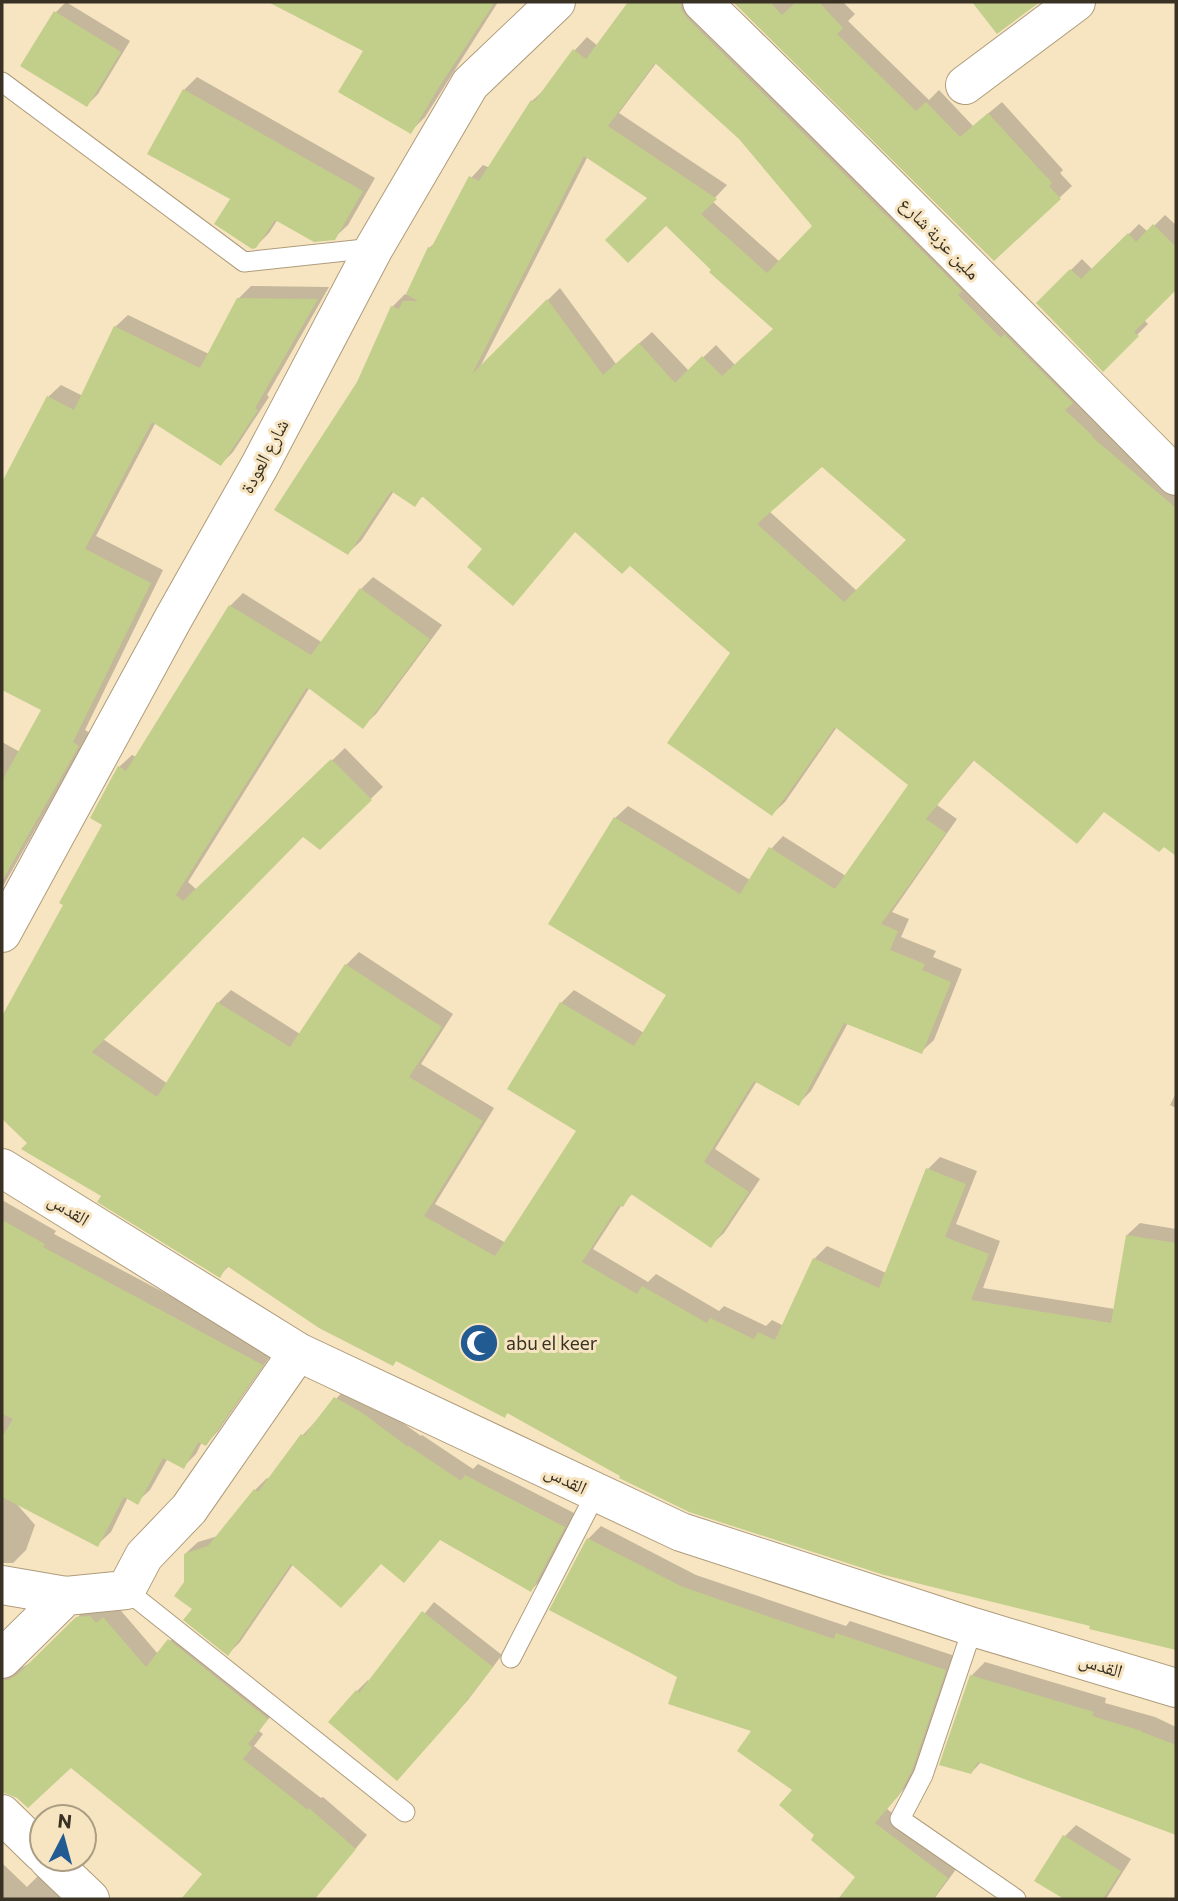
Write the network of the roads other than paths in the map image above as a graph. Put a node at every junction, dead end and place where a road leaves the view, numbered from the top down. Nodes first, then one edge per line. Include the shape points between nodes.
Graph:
1 (556, 2) edge
2 (702, 2) edge
3 (1076, 2) edge
4 (2, 82) edge
5 (965, 85) dead end
6 (374, 248) junction
7 (1176, 476) edge
8 (2, 933) edge
9 (2, 1168) edge
10 (298, 1352) junction
11 (596, 1493) junction
12 (2, 1585) edge
13 (126, 1590) junction
14 (66, 1596) junction
15 (973, 1627) junction
16 (510, 1658) dead end
17 (2, 1659) edge
18 (1176, 1688) edge
19 (405, 1812) dead end
20 (2, 1814) edge
21 (28, 1839) edge
22 (61, 1873) edge
23 (84, 1897) edge
24 (1016, 1899) edge

1 - 6 street, شارع العودة via 470,84
2 - 7 street, ملين عزبة شارع via 843,138
3 - 5 street
4 - 6 lane via 244,262
6 - 8 street, شارع العودة
9 - 10 street, القدس
10 - 11 street, القدس
10 - 13 street via 189,1509 144,1556
11 - 15 street, القدس via 681,1531
11 - 16 lane
12 - 14 street
13 - 14 street
13 - 19 lane
14 - 17 street
15 - 18 street, القدس
15 - 24 lane via 923,1775 900,1819
20 - 21 street
22 - 23 street

